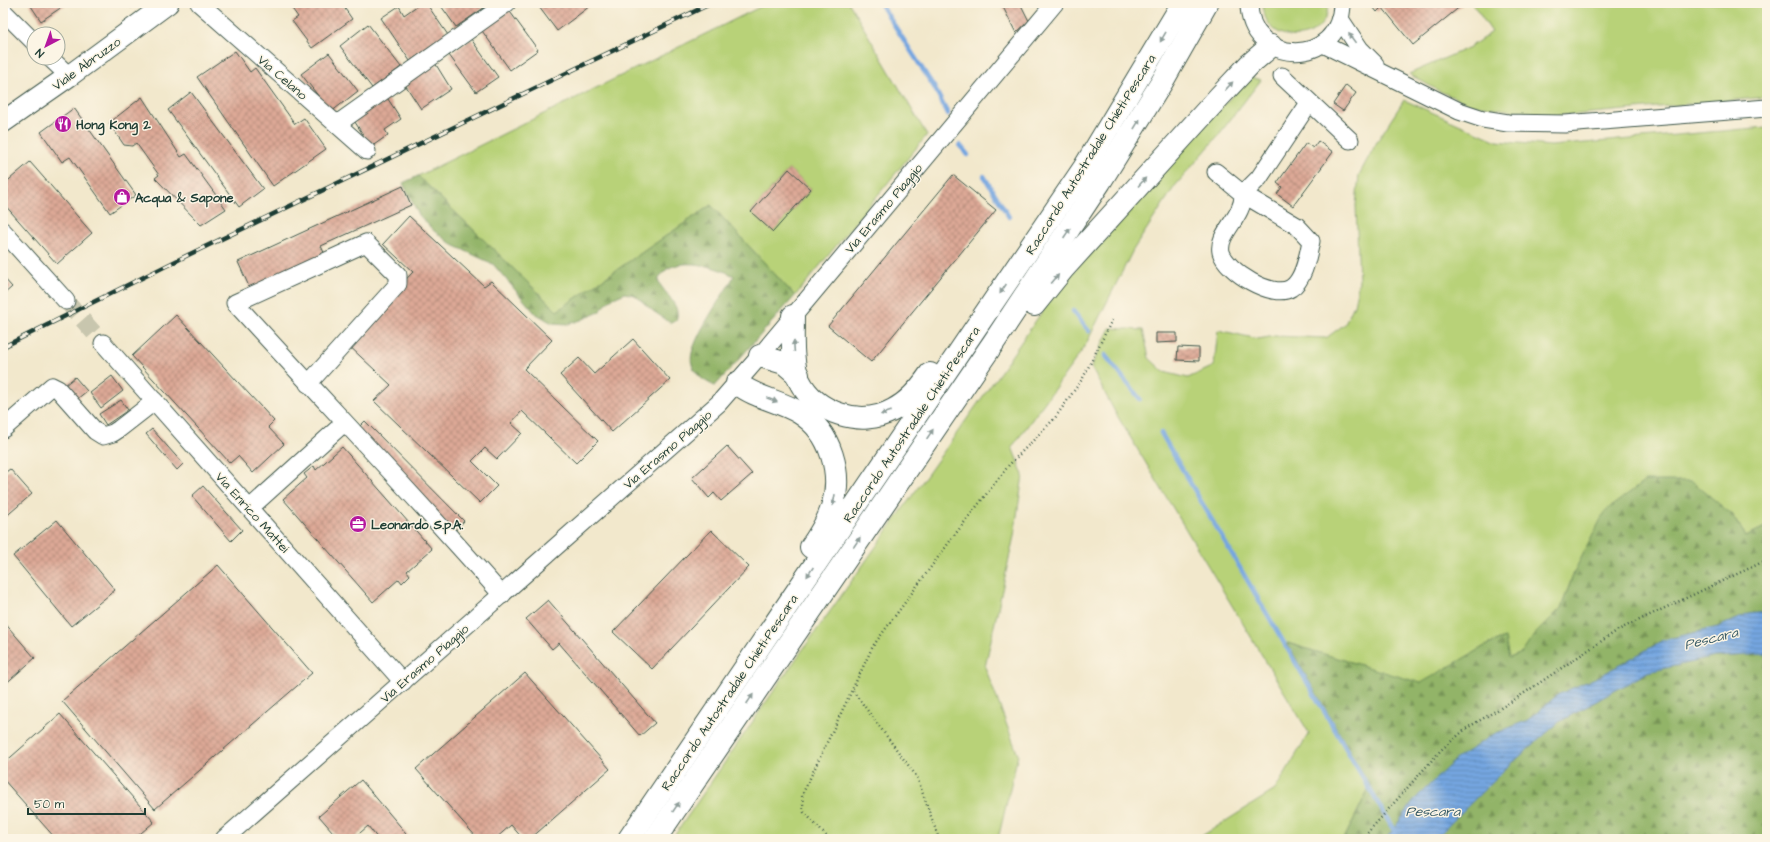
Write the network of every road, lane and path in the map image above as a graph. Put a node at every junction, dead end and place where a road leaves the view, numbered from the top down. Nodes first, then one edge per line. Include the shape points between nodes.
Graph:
1 (168, 3) edge
2 (199, 3) edge
3 (507, 3) edge
4 (1055, 3) edge
5 (1183, 3) edge
6 (1249, 3) edge
7 (1204, 9) edge
8 (3, 11) edge
9 (1341, 11) edge
10 (26, 34) edge
11 (1322, 44) junction
12 (1271, 46) junction
13 (58, 66) edge
14 (1387, 75) junction
15 (69, 76) junction
16 (1282, 76) dead end
17 (1309, 103) junction
18 (1767, 108) edge
19 (3, 122) edge
20 (337, 124) junction
21 (1350, 140) dead end
22 (367, 151) dead end
23 (1216, 172) dead end
24 (1243, 194) junction
25 (3, 231) edge
26 (66, 301) tunnel mouth
27 (990, 309) junction
28 (794, 316) junction
29 (1112, 320) dead end
30 (103, 342) tunnel mouth
31 (760, 356) junction
32 (983, 358) junction
33 (798, 375) junction
34 (737, 383) junction
35 (308, 384) junction
36 (155, 401) junction
37 (344, 423) junction
38 (3, 429) edge
39 (250, 508) junction
40 (1767, 560) edge
41 (502, 595) junction
42 (778, 620) junction
43 (403, 682) junction
44 (852, 691) junction
45 (224, 839) edge
46 (628, 839) edge
47 (654, 839) edge
48 (829, 839) edge
49 (939, 839) edge
50 (1362, 839) edge

1 - 15 main road, Viale Abruzzo
2 - 20 street, Via Celano
3 - 20 street
4 - 28 street, Via Erasmo Piaggio
5 -> 27 highway, Raccordo Autostradale Chieti-Pescara via 1084,168
6 - 12 street via 1251,18 1257,32
32 -> 7 highway, Raccordo Autostradale Chieti-Pescara via 1127,140
8 - 10 street
9 - 11 street via 1330,37
14 -> 9 street via 1360,49
11 - 12 street via 1309,50 1294,52
11 - 14 street
32 -> 12 highway via 1005,346 1063,269 1218,97
13 - 15 street
14 - 18 street via 1459,111 1483,119 1508,123 1565,124
15 - 19 main road, Viale Abruzzo
16 - 17 street
17 - 21 street
17 - 24 street via 1259,178
20 - 22 street, Via Celano
23 - 24 street
24 - 24 street via 1243,203 1234,222 1221,240 1221,252 1226,263 1251,281 1268,289 1278,292 1292,288 1306,268 1311,242 1297,226
25 - 26 street
27 -> 33 highway via 966,321 923,384 901,406 887,413 857,418 832,411 815,401 806,391
27 -> 42 highway, Raccordo Autostradale Chieti-Pescara
28 - 31 street, Via Erasmo Piaggio
33 -> 28 highway via 793,343
29 - 44 path via 1083,378 1055,418 1009,465 953,537 873,646
30 - 36 street, Via Enrico Mattei
31 - 33 highway via 784,364
31 - 34 street, Via Erasmo Piaggio
47 -> 32 highway, Raccordo Autostradale Chieti-Pescara
34 - 41 street, Via Erasmo Piaggio via 702,419
34 -> 42 highway via 808,418 823,435 835,467 836,487 830,513 819,536 776,598
35 - 35 street via 235,304 366,244 398,275 398,284
35 - 37 street
36 - 38 street via 119,430 104,436 95,431 58,388 52,386
36 - 39 street, Via Enrico Mattei
37 - 39 street
37 - 41 street
39 - 43 street, Via Enrico Mattei
40 - 50 path via 1618,630 1514,700 1466,728 1441,750
41 - 43 street, Via Erasmo Piaggio
42 - 46 highway, Raccordo Autostradale Chieti-Pescara
43 - 45 street, Via Erasmo Piaggio
44 - 48 path via 802,795 804,812
44 - 49 path via 917,777

